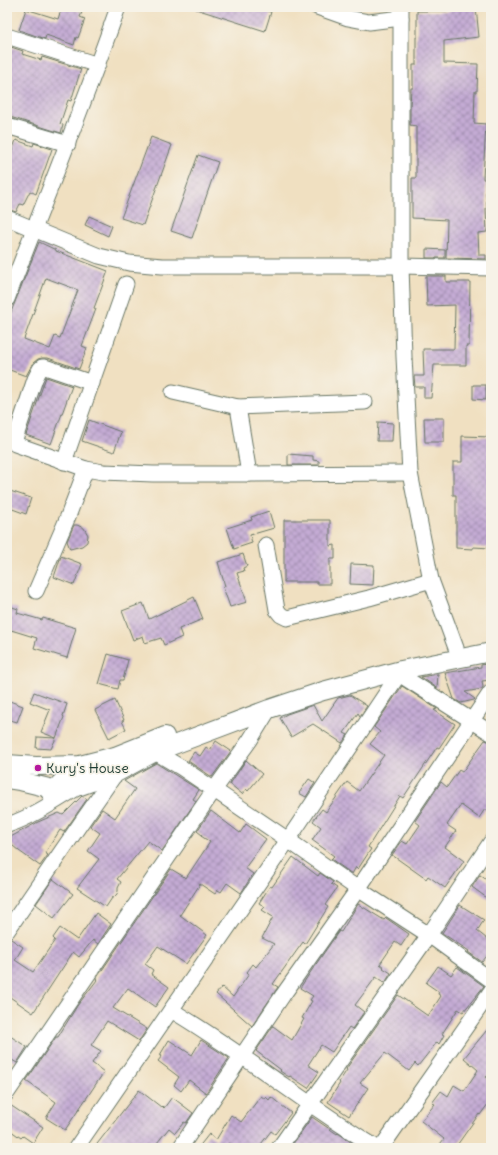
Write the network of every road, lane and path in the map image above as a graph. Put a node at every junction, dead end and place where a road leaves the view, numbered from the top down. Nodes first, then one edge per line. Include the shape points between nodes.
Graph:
1 (118, 7) edge
2 (317, 7) edge
3 (348, 13) edge
4 (401, 13) edge
5 (7, 36) edge
6 (98, 65) junction
7 (7, 126) edge
8 (68, 144) junction
9 (7, 218) edge
10 (34, 228) junction
11 (401, 266) junction
12 (491, 268) edge
13 (126, 284) dead end
14 (7, 299) edge
15 (92, 383) junction
16 (173, 392) dead end
17 (365, 402) dead end
18 (238, 407) junction
19 (64, 462) junction
20 (86, 469) junction
21 (249, 474) junction
22 (410, 474) junction
23 (266, 545) dead end
24 (431, 580) junction
25 (36, 591) dead end
26 (491, 642) edge
27 (456, 648) junction
28 (491, 652) edge
29 (400, 672) junction
30 (491, 692) edge
31 (269, 709) junction
32 (472, 721) junction
33 (491, 733) edge
34 (155, 752) junction
35 (7, 764) edge
36 (77, 765) junction
37 (116, 773) junction
38 (7, 779) edge
39 (80, 786) junction
40 (53, 789) junction
41 (214, 790) junction
42 (8, 825) edge
43 (288, 840) junction
44 (491, 842) edge
45 (358, 889) junction
46 (7, 931) edge
47 (429, 935) junction
48 (491, 980) edge
49 (491, 991) edge
50 (171, 1010) junction
51 (242, 1056) junction
52 (7, 1093) edge
53 (310, 1104) junction
54 (76, 1148) edge
55 (180, 1148) edge
56 (279, 1148) edge
57 (377, 1148) edge
58 (382, 1148) edge

1 - 6 street
2 - 3 street
3 - 4 street via 369,22
4 - 11 street
5 - 6 street
6 - 8 street
7 - 8 street
8 - 10 street
9 - 10 street
10 - 11 street via 99,256 162,266
10 - 14 street
11 - 12 street
11 - 22 street
13 - 15 street
15 - 19 street
15 - 19 street via 45,367 42,367 35,380 14,442 16,445
16 - 18 street
17 - 18 street
18 - 21 street
19 - 20 street
20 - 21 street via 153,474
20 - 25 street
21 - 22 street
22 - 24 street
23 - 24 street via 277,610 287,618
24 - 27 street
26 - 27 main road
27 - 36 main road via 319,682 115,756
28 - 29 main road
29 - 31 main road via 323,691
29 - 32 street
29 - 43 street
30 - 32 street
31 - 34 main road
31 - 41 street
32 - 33 street
32 - 45 street
34 - 37 main road
34 - 41 street
35 - 36 main road
36 - 39 street via 83,772
36 - 40 street
37 - 39 main road
37 - 46 street
38 - 40 main road
39 - 40 main road
39 - 42 street via 34,814
40 - 42 street
41 - 43 street
41 - 52 street
43 - 45 street
43 - 50 street
44 - 47 street
45 - 47 street
45 - 51 street
47 - 48 street
47 - 53 street
49 - 58 street
50 - 51 street
50 - 54 street
51 - 53 street
51 - 55 street
53 - 56 street
53 - 57 street

